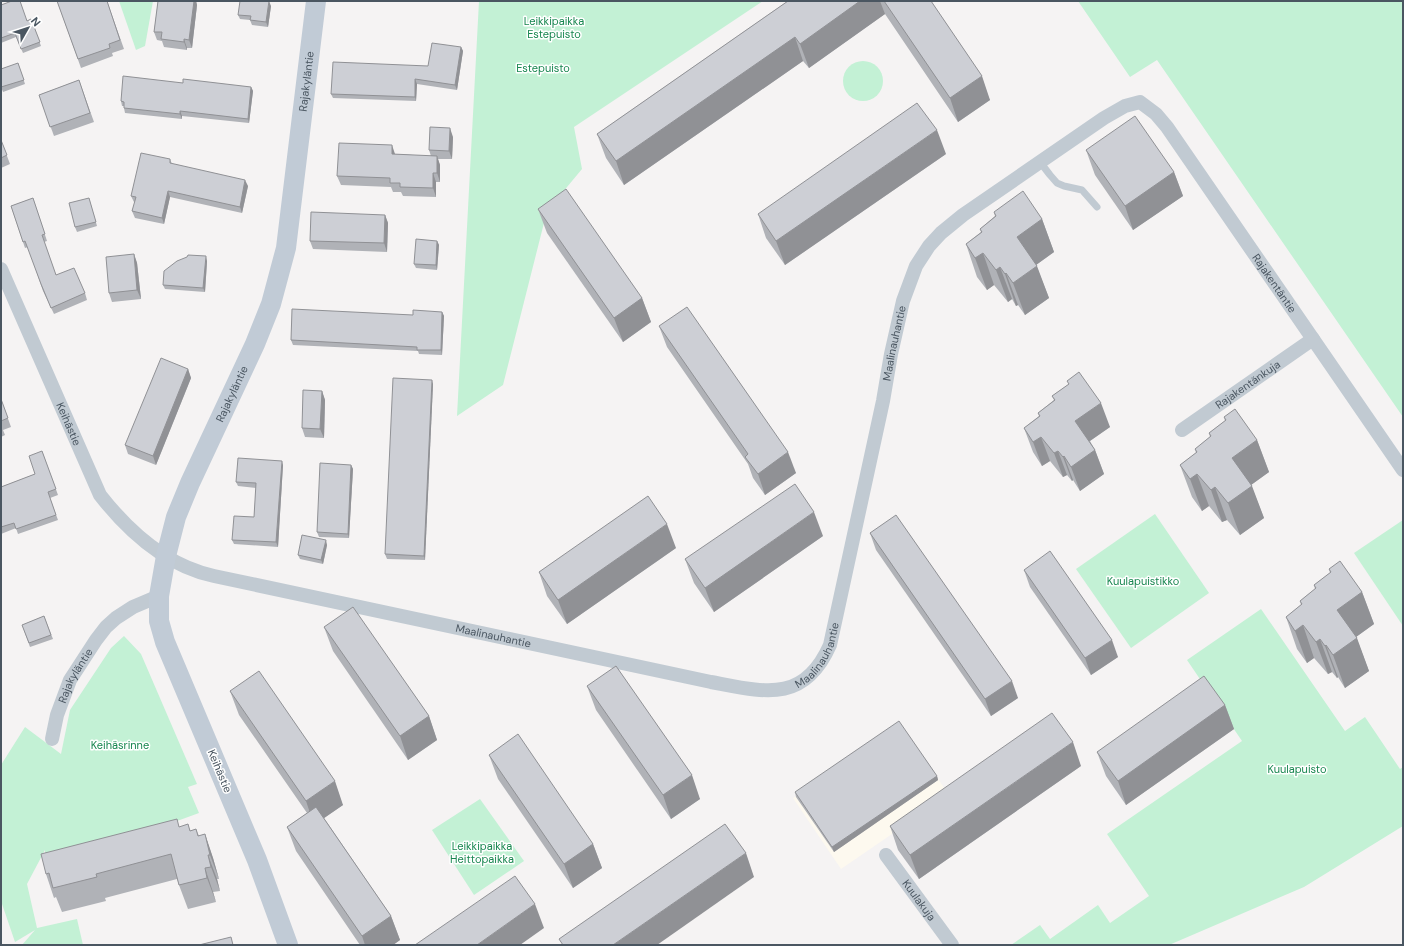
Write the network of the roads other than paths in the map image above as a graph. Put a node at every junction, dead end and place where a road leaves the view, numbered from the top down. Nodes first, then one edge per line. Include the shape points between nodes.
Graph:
1 (316, 1) edge
2 (1140, 102) joint
3 (1040, 162) junction
4 (1097, 207) dead end
5 (1, 269) edge
6 (1313, 339) junction
7 (1182, 430) dead end
8 (1403, 470) edge
9 (166, 556) junction
10 (159, 596) junction
11 (52, 739) dead end
12 (886, 855) dead end
13 (288, 945) edge
14 (952, 945) edge

1 - 9 street, Rajakyläntie via 286,248 273,297 255,344 176,517
2 - 3 street, Maalinauhantie via 1125,106 1104,118
2 - 6 street, Rajakentäntie via 1156,114 1167,127
3 - 4 lane via 1057,183 1082,190
3 - 9 street, Maalinauhantie via 941,232 916,266 903,301 830,645 813,673 795,686 769,691 711,682 214,576 188,568
5 - 9 street, Keihästie via 100,495 124,524
6 - 7 street, Rajakentänkuja
6 - 8 street, Rajakentäntie
9 - 10 street, Rajakyläntie
10 - 11 street, Rajakyläntie via 133,607 116,618 96,640 70,680 56,715
10 - 13 street, Keihästie via 159,622 165,642 257,860
12 - 14 street, Kuulakuja

